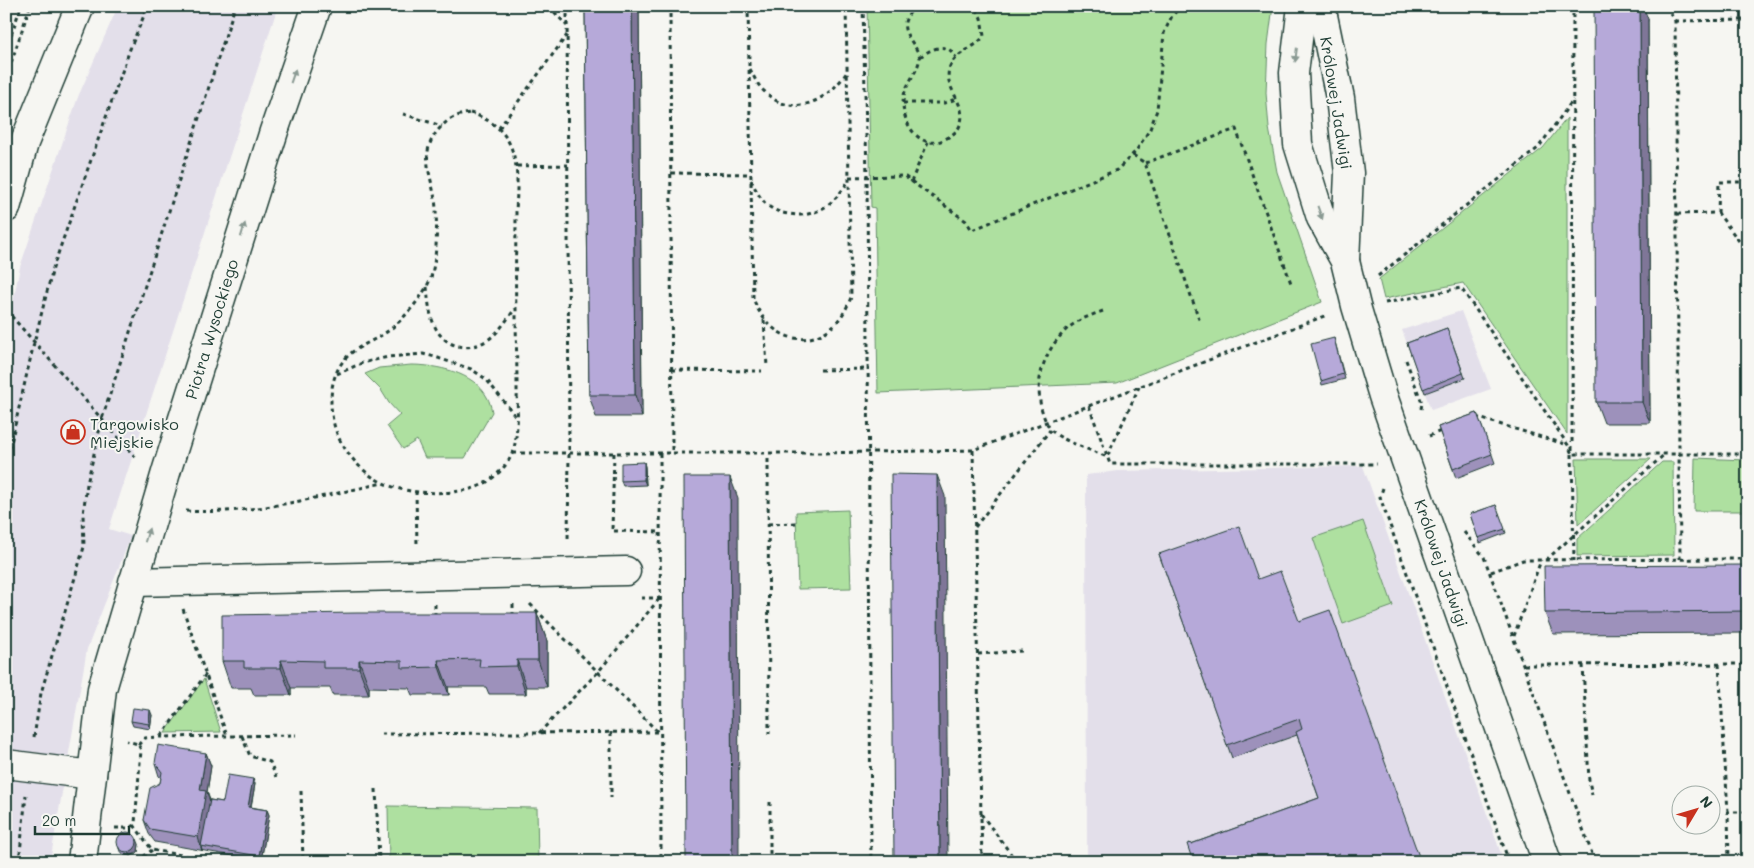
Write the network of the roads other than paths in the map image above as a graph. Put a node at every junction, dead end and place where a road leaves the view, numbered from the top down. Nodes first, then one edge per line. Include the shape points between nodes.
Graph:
1 (80, 6) edge
2 (318, 6) edge
3 (1302, 6) edge
4 (1321, 6) edge
5 (6, 208) edge
6 (1345, 261) junction
7 (626, 570) dead end
8 (133, 582) junction
9 (18, 766) edge
10 (92, 775) junction
11 (82, 862) edge
12 (1548, 862) edge

1 - 5 street via 24,143
8 -> 2 street, Piotra Wysockiego via 274,131
3 -> 6 street, Królowej Jadwigi via 1294,73 1298,144 1321,218
4 - 6 street, Królowej Jadwigi via 1340,98 1349,173
6 - 12 street, Królowej Jadwigi via 1383,396
7 - 8 street
8 - 10 street, Piotra Wysockiego via 102,689
9 - 10 street
10 - 11 street, Piotra Wysockiego

